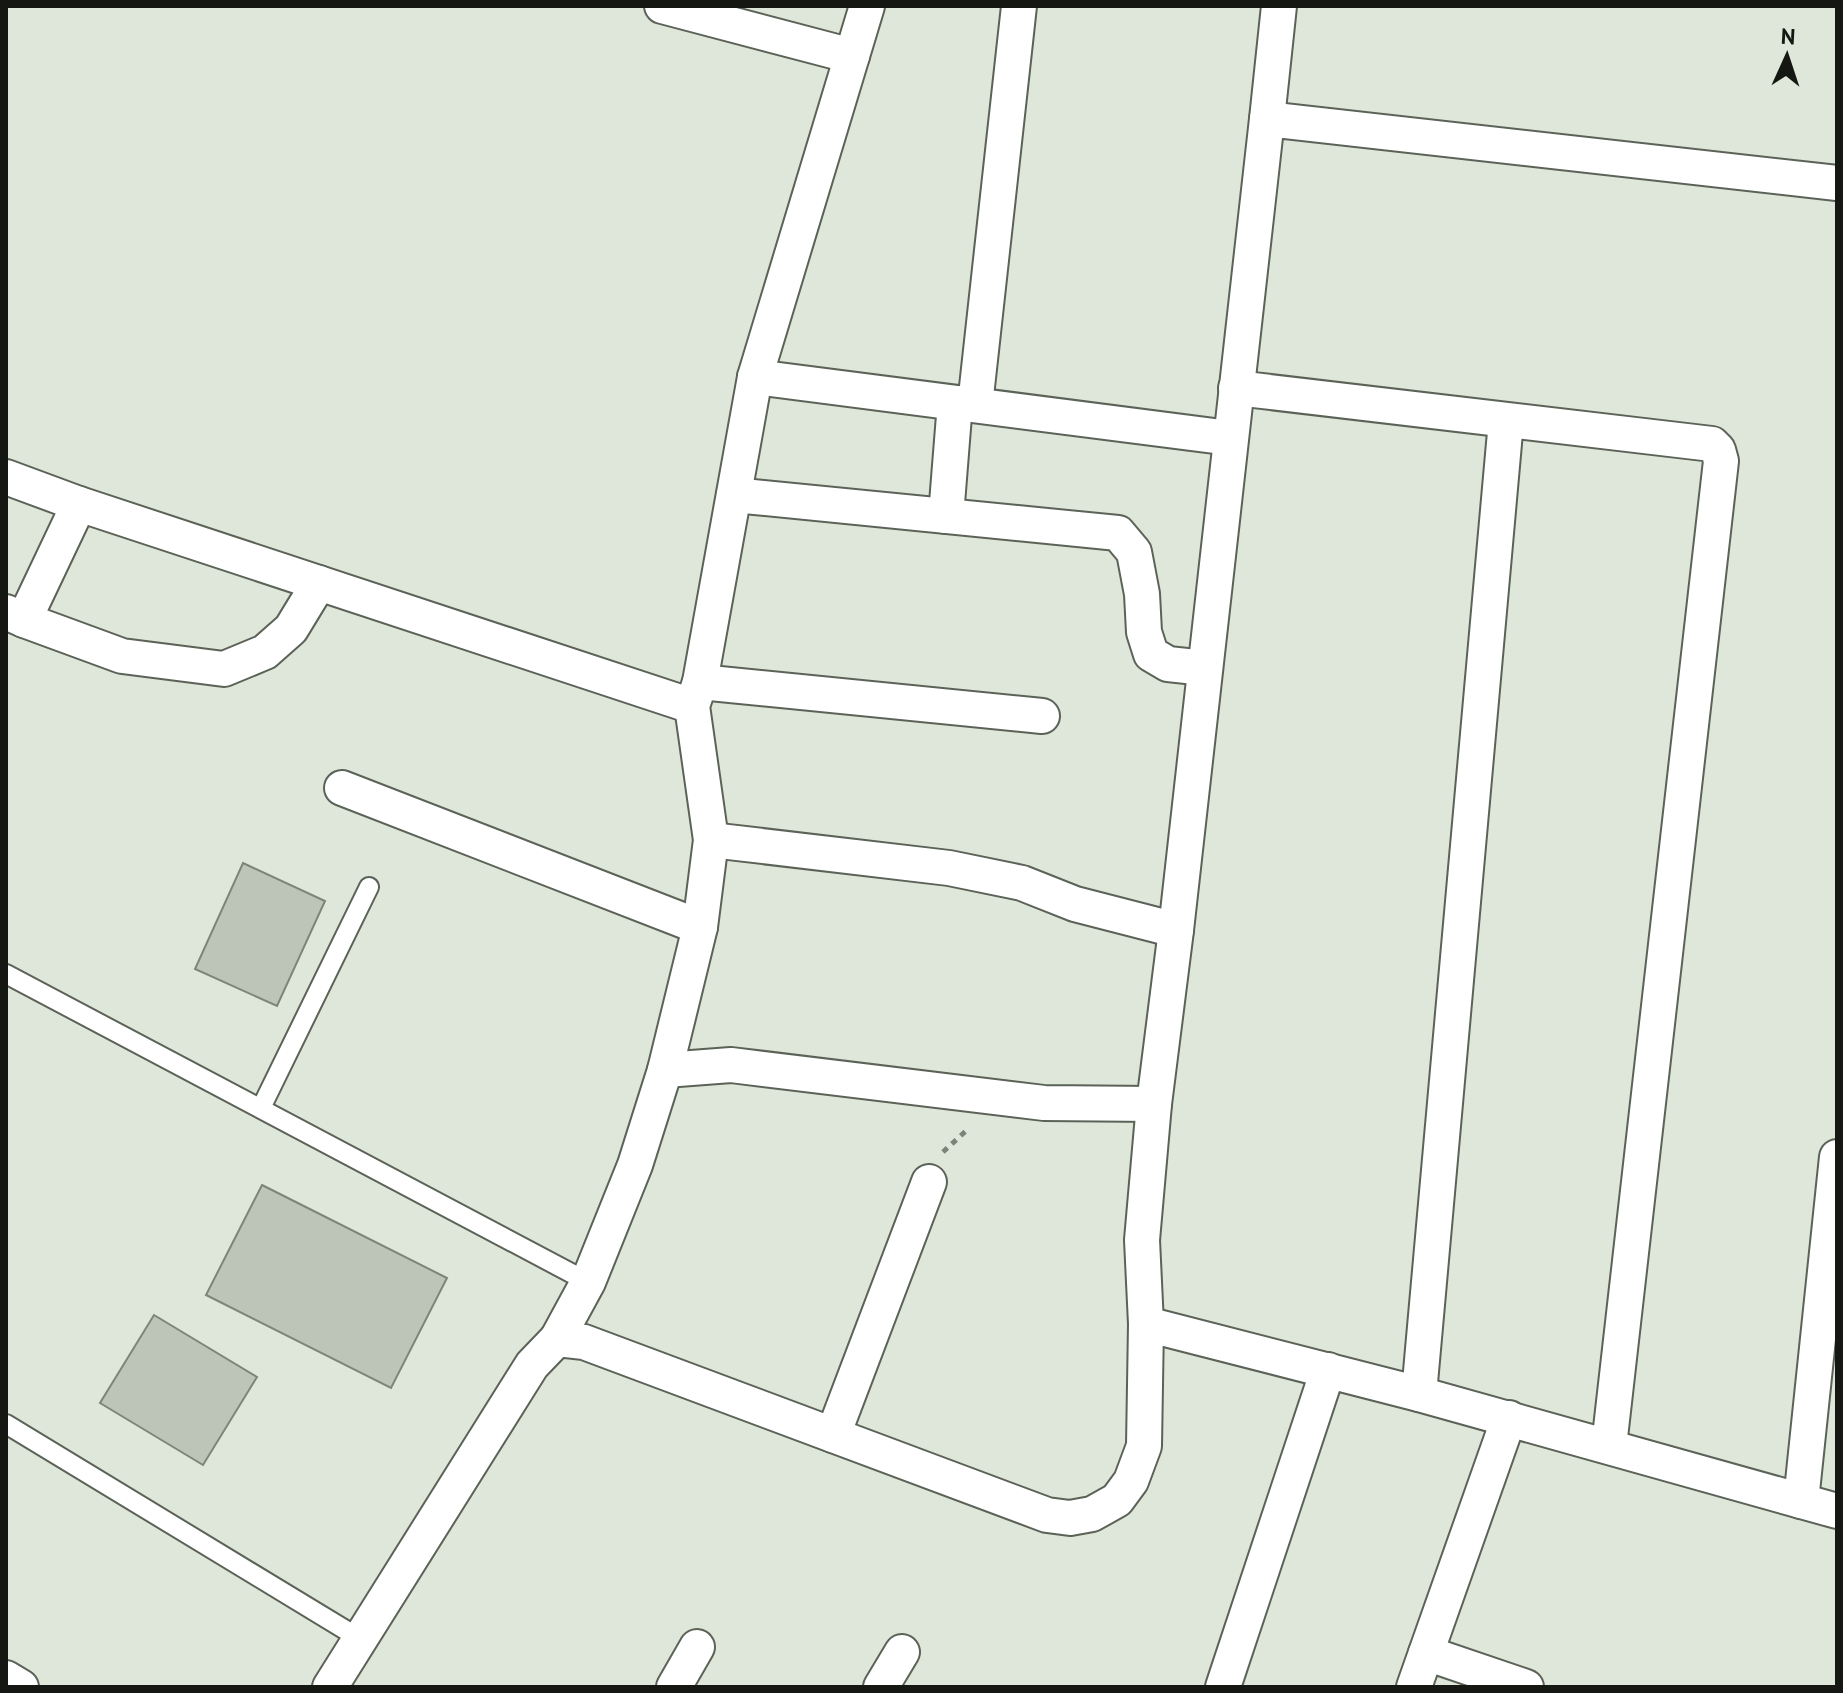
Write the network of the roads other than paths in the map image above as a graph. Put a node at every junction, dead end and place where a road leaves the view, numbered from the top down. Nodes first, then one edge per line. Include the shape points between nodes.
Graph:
1 (662, 6) edge
2 (867, 6) edge
3 (1019, 6) edge
4 (1279, 6) edge
5 (852, 56) junction
6 (1267, 119) junction
7 (1837, 183) edge
8 (755, 377) junction
9 (1236, 388) junction
10 (965, 404) junction
11 (1506, 421) junction
12 (1230, 438) junction
13 (6, 477) edge
14 (734, 495) junction
15 (79, 504) junction
16 (946, 516) junction
17 (319, 583) junction
18 (15, 616) edge
19 (1205, 668) junction
20 (696, 694) junction
21 (1042, 716) dead end
22 (342, 788) dead end
23 (711, 840) junction
24 (369, 887) dead end
25 (700, 927) junction
26 (1176, 930) junction
27 (6, 974) edge
28 (665, 1070) junction
29 (1154, 1104) junction
30 (261, 1108) junction
31 (1837, 1157) edge
32 (929, 1182) road end
33 (1832, 1245) edge
34 (588, 1282) junction
35 (1146, 1324) junction
36 (557, 1339) junction
37 (1328, 1370) junction
38 (1419, 1394) junction
39 (1509, 1418) junction
40 (6, 1424) edge
41 (833, 1435) junction
42 (1609, 1446) junction
43 (1801, 1501) junction
44 (1837, 1511) edge
45 (362, 1640) junction
46 (697, 1647) dead end
47 (902, 1652) dead end
48 (1426, 1653) junction
49 (6, 1678) edge
50 (21, 1687) edge
51 (330, 1687) edge
52 (674, 1687) edge
53 (881, 1687) edge
54 (1223, 1687) edge
55 (1414, 1687) edge
56 (1526, 1687) edge

1 - 5 street
2 - 5 street
3 - 10 street
4 - 6 street
5 - 8 street
6 - 7 street
6 - 9 street
8 - 10 street
8 - 14 street
9 - 11 street
9 - 12 street
10 - 12 street
10 - 16 street
11 - 38 street
11 - 42 street via 1712,444 1721,461
12 - 19 street
13 - 15 street
14 - 16 street
14 - 20 street
15 - 17 street
15 - 18 street
16 - 19 street via 1118,533 1134,552 1151,654 1168,664
17 - 18 street via 291,629 265,652 224,669 122,656
17 - 20 street
19 - 26 street
20 - 21 street
20 - 23 street
22 - 25 street
23 - 25 street
23 - 26 street via 949,868 1022,883 1075,904
24 - 30 lane
25 - 28 street
26 - 29 street
27 - 30 lane
28 - 29 street via 731,1065 1044,1103
28 - 34 street via 635,1165
29 - 35 street via 1142,1240
30 - 34 lane
31 - 33 street
32 - 41 street
33 - 43 street
34 - 36 street
35 - 37 street
35 - 41 street via 1144,1446 1131,1481 1117,1500 1092,1514 1047,1515
36 - 41 street via 584,1342
36 - 45 street via 532,1365
37 - 38 street
37 - 54 street
38 - 39 street
39 - 42 street
39 - 48 street
40 - 45 lane
42 - 43 street
43 - 44 street
45 - 51 street
46 - 52 street
47 - 53 street
48 - 55 street
48 - 56 street
49 - 50 street

